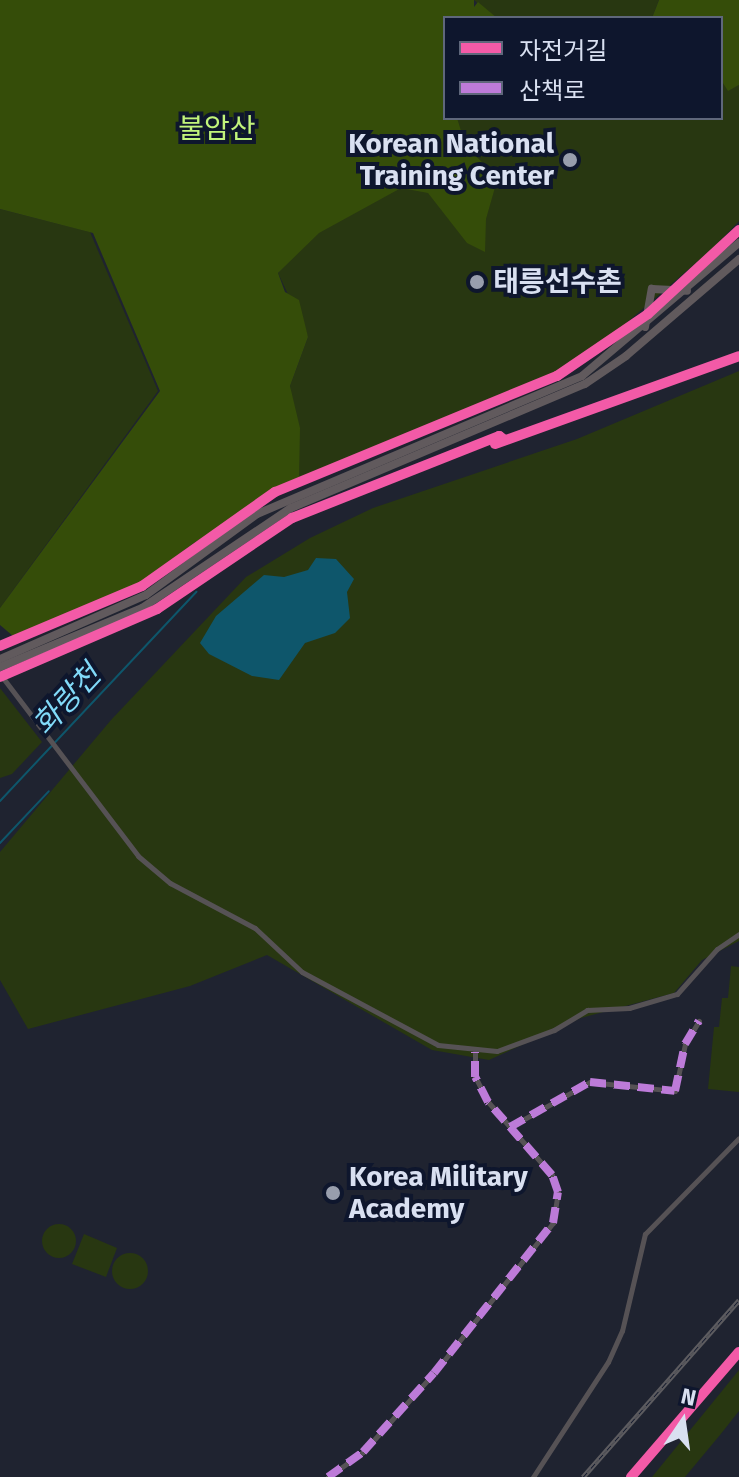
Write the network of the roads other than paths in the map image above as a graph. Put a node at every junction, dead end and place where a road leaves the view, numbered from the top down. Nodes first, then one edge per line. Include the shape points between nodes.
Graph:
1 (739, 243) edge
2 (739, 259) edge
3 (710, 270) junction
4 (687, 291) junction
5 (696, 297) junction
6 (646, 326) junction
7 (626, 356) junction
8 (0, 659) edge
9 (0, 667) edge
10 (0, 674) edge
11 (739, 934) edge
12 (699, 1021) dead end
13 (475, 1052) junction
14 (510, 1127) junction
15 (739, 1138) edge
16 (739, 1352) edge
17 (328, 1477) edge
18 (533, 1477) edge
19 (631, 1477) edge

1 - 3 main road
2 - 5 main road
3 - 4 main road
3 - 5 main road via 708,281 692,295
4 - 6 main road
4 - 6 main road via 652,289
5 - 7 main road
6 - 7 main road via 653,330
6 - 8 main road via 582,376 257,514 146,595
7 - 9 main road via 549,401 291,508 142,608
10 - 13 street via 138,856 170,883 233,913 302,972 438,1045
11 - 13 street via 717,949 677,994 629,1008 587,1010 554,1030 497,1051
12 - 14 street via 685,1044 675,1091 590,1082
13 - 14 street via 475,1077
14 - 17 street via 552,1175 558,1192 553,1223 434,1373 363,1452
15 - 18 street via 645,1234 618,1341
16 - 19 main road

